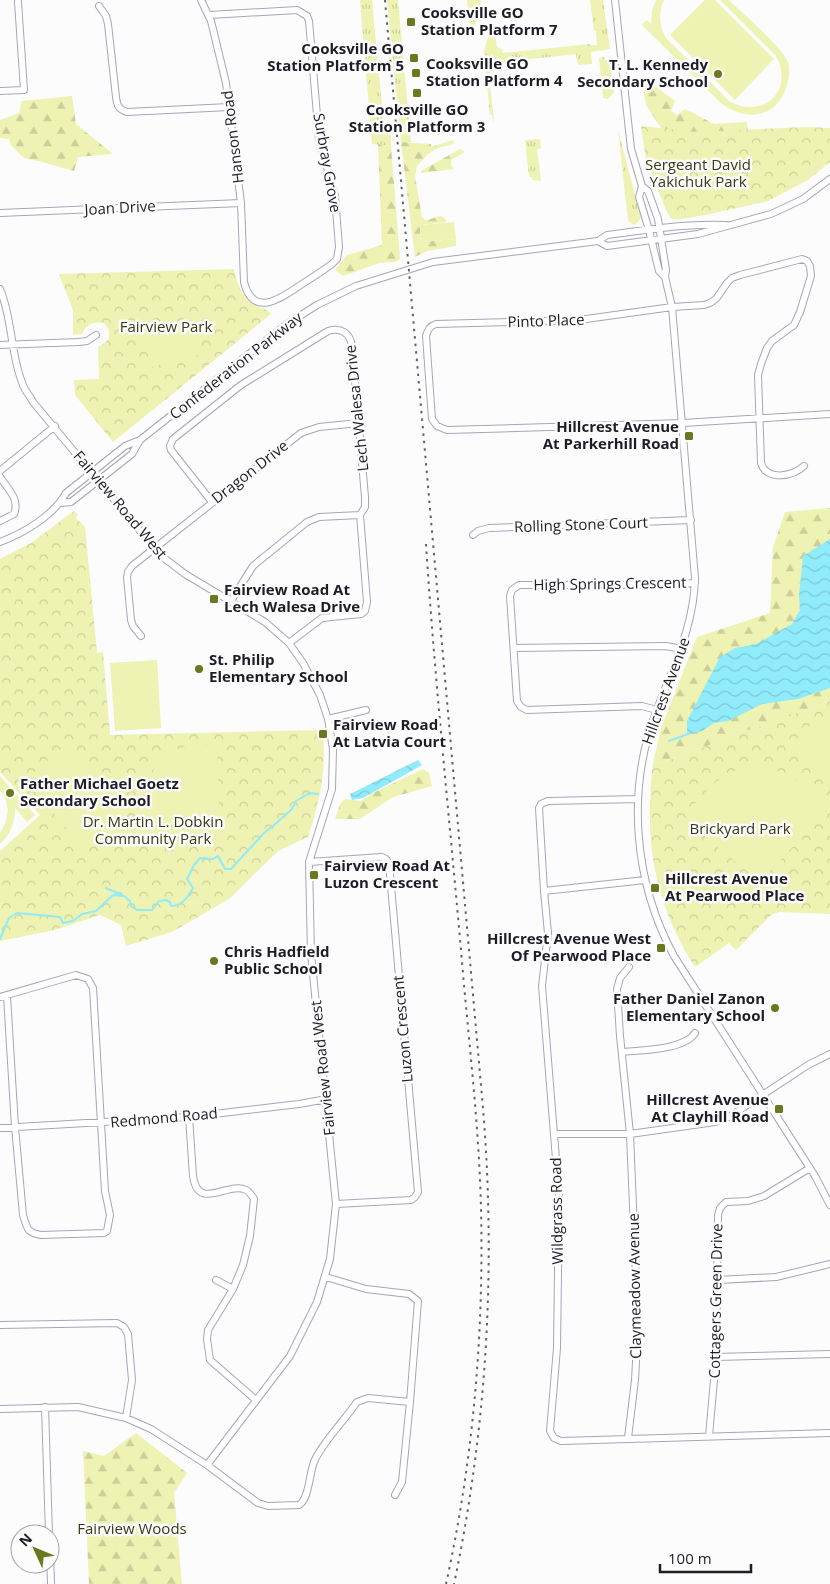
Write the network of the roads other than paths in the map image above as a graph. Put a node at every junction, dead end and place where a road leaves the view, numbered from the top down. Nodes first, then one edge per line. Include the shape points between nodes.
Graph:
1 (201, 0) edge
2 (615, 0) edge
3 (18, 2) dead end
4 (99, 6) dead end
5 (208, 14) junction
6 (0, 90) edge
7 (229, 108) junction
8 (830, 179) edge
9 (642, 186) junction
10 (241, 203) junction
11 (0, 213) edge
12 (726, 225) junction
13 (659, 229) junction
14 (649, 230) junction
15 (652, 240) junction
16 (661, 240) junction
17 (598, 241) junction
18 (664, 277) junction
19 (243, 278) joint
20 (0, 289) edge
21 (672, 307) junction
22 (96, 335) dead end
23 (13, 344) junction
24 (0, 345) edge
25 (830, 414) edge
26 (760, 418) junction
27 (683, 423) junction
28 (358, 424) junction
29 (55, 426) junction
30 (140, 440) junction
31 (804, 466) dead end
32 (0, 471) edge
33 (92, 472) junction
34 (0, 478) edge
35 (98, 480) junction
36 (212, 502) junction
37 (60, 503) junction
38 (360, 515) junction
39 (691, 520) junction
40 (0, 522) edge
41 (473, 536) dead end
42 (0, 542) edge
43 (153, 548) junction
44 (695, 583) junction
45 (231, 600) junction
46 (141, 636) dead end
47 (289, 643) junction
48 (514, 648) junction
49 (682, 649) junction
50 (366, 710) dead end
51 (657, 710) junction
52 (328, 719) junction
53 (638, 799) junction
54 (309, 862) junction
55 (645, 880) junction
56 (544, 891) junction
57 (629, 967) dead end
58 (7, 996) junction
59 (0, 997) edge
60 (695, 1033) dead end
61 (622, 1052) junction
62 (830, 1054) edge
63 (763, 1095) junction
64 (327, 1099) junction
65 (189, 1116) junction
66 (100, 1123) junction
67 (15, 1127) junction
68 (0, 1128) edge
69 (555, 1134) junction
70 (630, 1134) junction
71 (810, 1168) junction
72 (336, 1204) junction
73 (830, 1205) edge
74 (830, 1264) edge
75 (326, 1277) junction
76 (216, 1280) dead end
77 (718, 1280) junction
78 (233, 1288) junction
79 (0, 1326) edge
80 (830, 1354) edge
81 (716, 1356) junction
82 (256, 1400) junction
83 (410, 1402) junction
84 (45, 1407) junction
85 (0, 1409) edge
86 (126, 1418) junction
87 (830, 1433) edge
88 (709, 1436) junction
89 (628, 1438) junction
90 (207, 1465) junction
91 (395, 1495) dead end
92 (49, 1524) edge

1 - 5 street, Hanson Road
2 - 9 street, Hillcrest Avenue via 631,149
3 - 6 street via 24,90
4 - 7 street via 108,24 117,106 122,110
5 - 7 street, Hanson Road via 224,66
5 - 19 street, Surbray Grove via 297,10 307,16 319,139 335,196 339,247 337,259 332,264 266,304 252,299
7 - 10 street, Hanson Road
8 - 12 street, Confederation Parkway via 803,199 778,211
9 - 13 street, Hillcrest Avenue via 648,191
9 - 14 street, Hillcrest Avenue via 639,198
10 - 11 street, Joan Drive
10 - 19 street, Hanson Road
12 - 13 street, Confederation Parkway via 697,224
12 - 16 street, Confederation Parkway
13 - 14 street, Confederation Parkway
13 - 16 street, Hillcrest Avenue
14 - 15 street, Hillcrest Avenue
14 - 17 street, Confederation Parkway via 606,235
15 - 16 street, Confederation Parkway
15 - 17 street, Confederation Parkway via 607,246
15 - 18 street, Hillcrest Avenue via 659,271
16 - 18 street, Hillcrest Avenue via 666,270
17 - 30 street, Confederation Parkway via 433,262 356,286 287,324
18 - 21 street, Hillcrest Avenue
20 - 23 street, Fairview Road West via 9,315
21 - 26 street, Pinto Place via 710,303 732,278 740,275 798,260 807,262 811,276 794,325 772,341 761,364 758,375
21 - 27 street, Hillcrest Avenue
21 - 27 street, Pinto Place via 588,320 431,325 426,336 432,419 437,426 447,430
22 - 23 street via 79,342
23 - 24 street
23 - 29 street, Fairview Road West via 23,387
25 - 26 street
26 - 27 street
26 - 31 street via 764,471 777,476 793,473
27 - 39 street, Hillcrest Avenue
28 - 36 street, Dragon Drive via 319,427 301,433
28 - 36 street, Lech Walesa Drive via 351,341 344,331 333,329 241,385 173,439 171,450
28 - 38 street, Lech Walesa Drive via 365,498 365,507
29 - 32 street
29 - 33 street, Fairview Road West
30 - 33 street, Confederation Parkway via 125,446
30 - 35 street, Confederation Parkway via 132,454
33 - 35 street, Fairview Road West
33 - 37 street, Confederation Parkway
34 - 40 street via 17,504 14,514
35 - 37 street, Confederation Parkway via 71,502
35 - 43 street, Fairview Road West
36 - 43 street, Dragon Drive
37 - 42 street, Confederation Parkway via 36,523
38 - 45 street via 319,517 307,522 253,566
38 - 47 street, Lech Walesa Drive via 365,611 322,618
39 - 41 street, Rolling Stone Court via 489,528
39 - 44 street, Hillcrest Avenue
43 - 45 street, Fairview Road West via 185,574
43 - 46 street, Dragon Drive via 128,572 132,623
44 - 48 street, High Springs Crescent via 519,585 512,590 509,600
44 - 49 street, Hillcrest Avenue
45 - 47 street, Fairview Road West via 265,622
47 - 52 street, Fairview Road West via 312,678
48 - 49 street via 666,646
48 - 51 street, High Springs Crescent via 517,700 525,709 638,706
49 - 51 street, Hillcrest Avenue
50 - 52 street
51 - 53 street, Hillcrest Avenue via 643,762
52 - 54 street, Fairview Road West via 333,748 332,789
53 - 55 street, Hillcrest Avenue
53 - 56 street, Wildgrass Road via 548,801 541,804 538,811
54 - 64 street, Fairview Road West via 311,954
54 - 72 street, Luzon Crescent via 382,857 389,863 418,1192 411,1200
55 - 56 street
55 - 63 street, Hillcrest Avenue via 671,951
56 - 69 street, Wildgrass Road via 548,933 542,986
57 - 61 street, Claymeadow Avenue via 620,978 617,989
58 - 59 street
58 - 66 street via 76,975 88,979 93,988
58 - 67 street
60 - 61 street via 680,1045
61 - 70 street, Claymeadow Avenue
62 - 63 street
63 - 70 street via 715,1122
63 - 71 street, Hillcrest Avenue
64 - 65 street, Redmond Road
64 - 72 street, Fairview Road West
65 - 66 street, Redmond Road
65 - 78 street via 197,1190 208,1193 242,1189 254,1199 243,1265
66 - 67 street, Redmond Road
66 - 67 street via 110,1215 107,1232 100,1234 41,1235 29,1232 23,1215
67 - 68 street, Redmond Road
69 - 70 street
69 - 89 street, Wildgrass Road via 559,1196 558,1324 550,1431 561,1441
70 - 89 street, Claymeadow Avenue via 638,1325
71 - 73 street, Hillcrest Avenue
71 - 77 street, Cottagers Green Drive via 764,1196 726,1202 720,1208
72 - 75 street, Fairview Road West
74 - 77 street via 776,1277
75 - 82 street, Fairview Road West via 290,1356
75 - 83 street via 366,1290 403,1292 416,1298
76 - 78 street
77 - 81 street, Cottagers Green Drive
78 - 82 street via 208,1330 208,1354 210,1360
79 - 86 street via 117,1323 124,1327 128,1334 132,1380
80 - 81 street
81 - 88 street, Cottagers Green Drive
82 - 90 street, Fairview Road West
83 - 90 street via 368,1398 357,1402 315,1460 306,1499 299,1505 268,1506 258,1503
83 - 91 street via 402,1482
84 - 85 street
84 - 86 street via 78,1407
84 - 92 street
86 - 90 street via 151,1429
87 - 88 street, Wildgrass Road
88 - 89 street, Wildgrass Road

